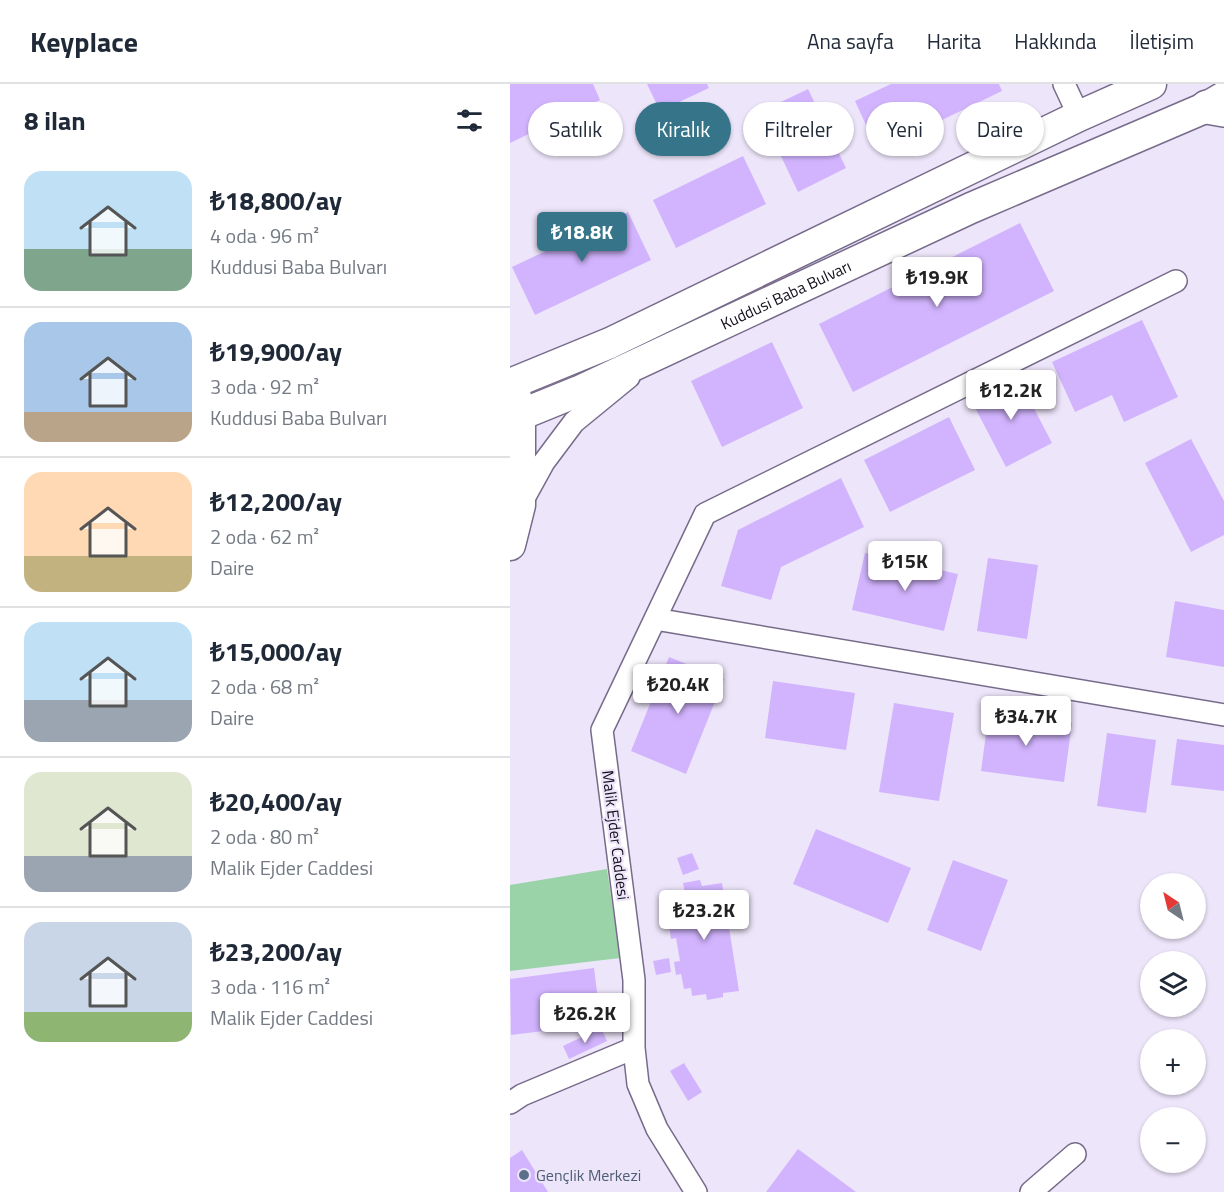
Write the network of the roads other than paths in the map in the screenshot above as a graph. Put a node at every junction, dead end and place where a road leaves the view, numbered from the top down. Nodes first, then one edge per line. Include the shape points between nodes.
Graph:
1 (1064, 84) edge
2 (1151, 84) edge
3 (1218, 105) edge
4 (1079, 116) junction
5 (1176, 281) dead end
6 (655, 355) junction
7 (511, 380) edge
8 (515, 416) edge
9 (520, 505) junction
10 (510, 545) edge
11 (655, 619) junction
12 (1224, 715) edge
13 (634, 1048) junction
14 (510, 1103) edge
15 (1075, 1154) dead end
16 (696, 1192) edge
17 (1031, 1192) edge

1 - 4 street
2 - 4 main road, Kuddusi Baba Bulvarı
3 - 6 main road, Kuddusi Baba Bulvarı via 971,208
4 - 7 main road, Kuddusi Baba Bulvarı via 610,343
5 - 11 street, Malik Ejder Caddesi via 705,514
6 - 8 main road, Kuddusi Baba Bulvarı
6 - 9 street via 574,422 544,462
7 - 8 main road
8 - 9 main road
9 - 10 main road
11 - 12 street
11 - 13 street, Malik Ejder Caddesi via 602,730 634,980
13 - 14 street
13 - 16 street, Malik Ejder Caddesi via 638,1084 657,1129
15 - 17 street

